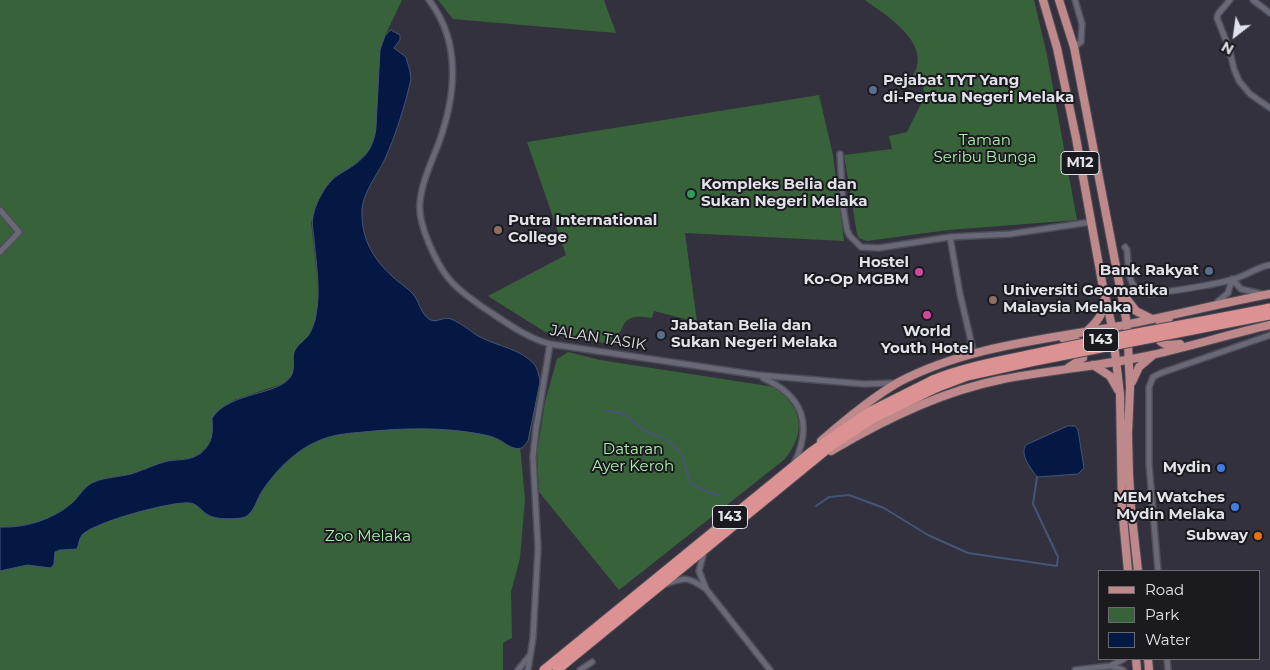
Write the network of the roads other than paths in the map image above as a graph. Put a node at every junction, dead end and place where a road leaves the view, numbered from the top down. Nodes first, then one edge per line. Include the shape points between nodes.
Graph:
1 (429, 0) edge
2 (1043, 0) edge
3 (1059, 0) edge
4 (1075, 0) edge
5 (1230, 0) edge
6 (1253, 0) edge
7 (1270, 13) edge
8 (1074, 46) junction
9 (1270, 108) edge
10 (840, 154) dead end
11 (0, 210) edge
12 (1091, 222) junction
13 (950, 237) junction
14 (1125, 247) dead end
15 (0, 252) edge
16 (1270, 265) edge
17 (1232, 279) junction
18 (1121, 292) junction
19 (1268, 294) edge
20 (1105, 297) junction
21 (1212, 306) junction
22 (1270, 308) edge
23 (1189, 311) junction
24 (1270, 315) edge
25 (1152, 319) junction
26 (1127, 324) junction
27 (1270, 325) edge
28 (1112, 327) junction
29 (1087, 331) junction
30 (1270, 335) edge
31 (1053, 337) junction
32 (1200, 342) junction
33 (550, 344) junction
34 (974, 354) junction
35 (1153, 355) junction
36 (1129, 359) junction
37 (1116, 361) junction
38 (1093, 364) junction
39 (1063, 370) junction
40 (758, 375) junction
41 (898, 383) junction
42 (936, 383) junction
43 (1130, 387) junction
44 (1120, 394) junction
45 (814, 454) junction
46 (793, 465) junction
47 (706, 548) junction
48 (1128, 570) edge
49 (1138, 570) edge
50 (1158, 570) edge
51 (661, 585) junction
52 (706, 589) junction
53 (531, 653) junction
54 (1122, 660) edge
55 (592, 662) dead end
56 (1110, 666) junction
57 (518, 670) edge
58 (528, 670) edge
59 (544, 670) edge
60 (557, 670) edge
61 (580, 670) edge
62 (770, 670) edge
63 (1075, 670) edge
64 (1123, 670) edge

1 - 33 street, JALAN TASIK via 445,25 454,69 449,110 421,193 419,205 425,237 445,274 466,295 526,335
2 - 12 main road, M12 via 1057,48
3 - 8 main road, M12
4 - 8 street via 1082,24 1081,42
5 - 9 street via 1217,18 1236,75 1250,94
6 - 7 street
8 - 18 main road, M12
10 - 13 street via 847,230 861,247 879,248
11 - 15 street via 19,232
12 - 13 street via 1010,234
12 - 20 main road, M12
13 - 34 street
14 - 17 street via 1130,282 1144,294
16 - 17 street
17 - 19 street via 1241,289
17 - 21 street via 1228,293
18 - 25 main road via 1136,310
18 - 26 main road, M12
19 - 21 main road
20 - 28 main road, M12
20 - 29 main road via 1104,310
21 - 23 main road
22 - 42 highway, 143, bridge via 983,365 945,375
23 - 25 main road
23 - 32 main road via 1162,321 1157,334 1168,345
24 - 42 highway, 143, bridge
25 - 26 main road
26 - 28 main road
26 - 36 main road, M12
27 - 32 main road
28 - 29 main road
28 - 37 main road, M12
29 - 31 main road
30 - 50 street via 1153,377 1149,387 1149,464
31 - 34 main road
31 - 39 main road via 1076,340 1083,348 1083,358
32 - 35 main road
33 - 40 street, JALAN TASIK
33 - 53 street via 533,457 538,548
34 - 41 main road
35 - 36 main road
35 - 43 main road via 1139,367
36 - 37 main road
36 - 43 main road, M12
37 - 38 main road
37 - 44 main road, M12
38 - 39 main road
38 - 44 main road via 1110,376
39 - 45 main road via 970,387 886,420
40 - 41 street, JALAN TASIK via 864,384
40 - 46 street, JALAN TASIK via 792,396 799,407 804,437
41 - 45 main road via 845,421
42 - 45 highway, 143
43 - 49 main road, M12 via 1129,474
44 - 48 main road, M12 via 1122,508
45 - 46 highway, 143
45 - 47 highway, 143
46 - 59 highway, 143
47 - 51 highway, 143
47 - 52 street via 699,571
51 - 52 street via 682,578
51 - 60 highway, 143
52 - 62 street
53 - 57 street
53 - 58 street
54 - 56 street
55 - 61 street
56 - 63 street
56 - 64 street

